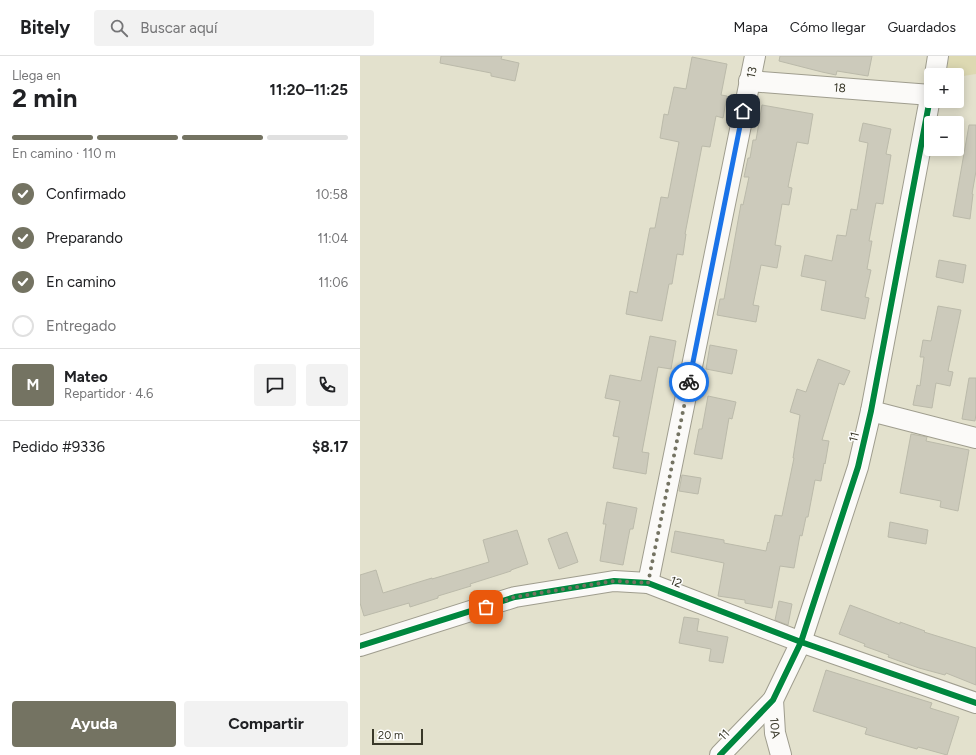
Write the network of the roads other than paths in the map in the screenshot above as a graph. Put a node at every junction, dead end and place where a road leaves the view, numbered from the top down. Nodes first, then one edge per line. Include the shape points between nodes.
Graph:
1 (755, 56) edge
2 (938, 56) edge
3 (936, 68) edge
4 (749, 81) junction
5 (924, 94) edge
6 (928, 108) edge
7 (872, 411) junction
8 (976, 438) edge
9 (648, 583) junction
10 (801, 642) junction
11 (360, 646) edge
12 (773, 700) junction
13 (976, 703) edge
14 (720, 755) edge
15 (781, 755) edge

1 - 4 street, 13
2 - 3 street
4 - 5 street, 18
4 - 9 street, 13
6 - 7 street, 11
7 - 8 street
7 - 10 street, 11 via 858,466
9 - 10 street, 12
9 - 11 street, 12 via 614,581 515,597
10 - 12 street, 11
10 - 13 street, 12
12 - 14 street, 11
12 - 15 street, 10A via 775,733

